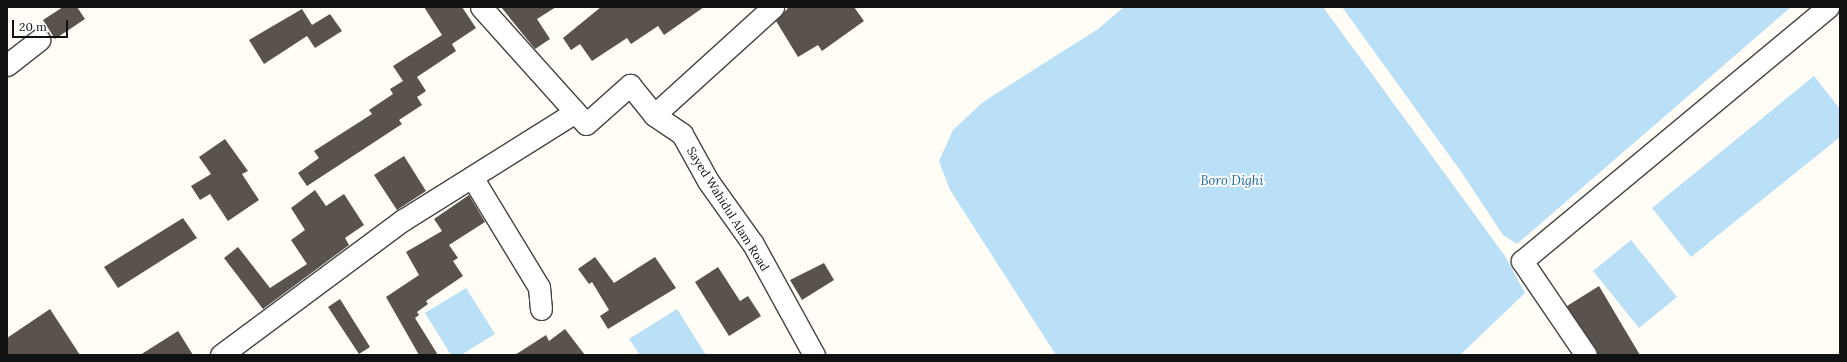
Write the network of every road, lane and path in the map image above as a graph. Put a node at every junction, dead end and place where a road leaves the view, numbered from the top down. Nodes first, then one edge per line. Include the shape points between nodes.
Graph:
1 (481, 7) edge
2 (773, 7) edge
3 (1828, 7) edge
4 (39, 40) dead end
5 (7, 65) edge
6 (575, 112) junction
7 (654, 115) junction
8 (472, 177) junction
9 (541, 309) dead end
10 (221, 355) edge
11 (814, 355) edge
12 (1586, 355) edge

1 - 6 street
2 - 7 street
3 - 12 street via 1522,261
4 - 5 street
6 - 7 street, Sayed Wahidul Alam Road via 586,124 630,85
6 - 8 street
7 - 11 street, Sayed Wahidul Alam Road via 682,134 708,181 753,244
8 - 9 street via 539,287
8 - 10 street via 403,220

